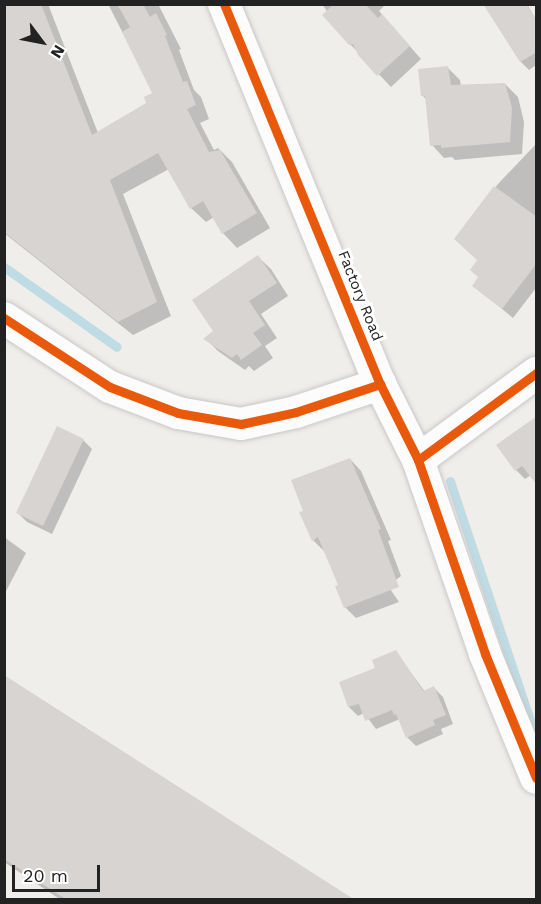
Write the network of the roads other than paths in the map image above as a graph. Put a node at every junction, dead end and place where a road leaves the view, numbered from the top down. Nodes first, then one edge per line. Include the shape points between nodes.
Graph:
1 (224, 4) edge
2 (4, 318) edge
3 (537, 373) edge
4 (380, 384) junction
5 (418, 460) junction
6 (537, 778) edge

1 - 4 street, Factory Road
2 - 4 street via 110,387 178,413 241,424 296,412
3 - 5 street
4 - 5 street, Factory Road
5 - 6 street, Factory Road via 484,654

